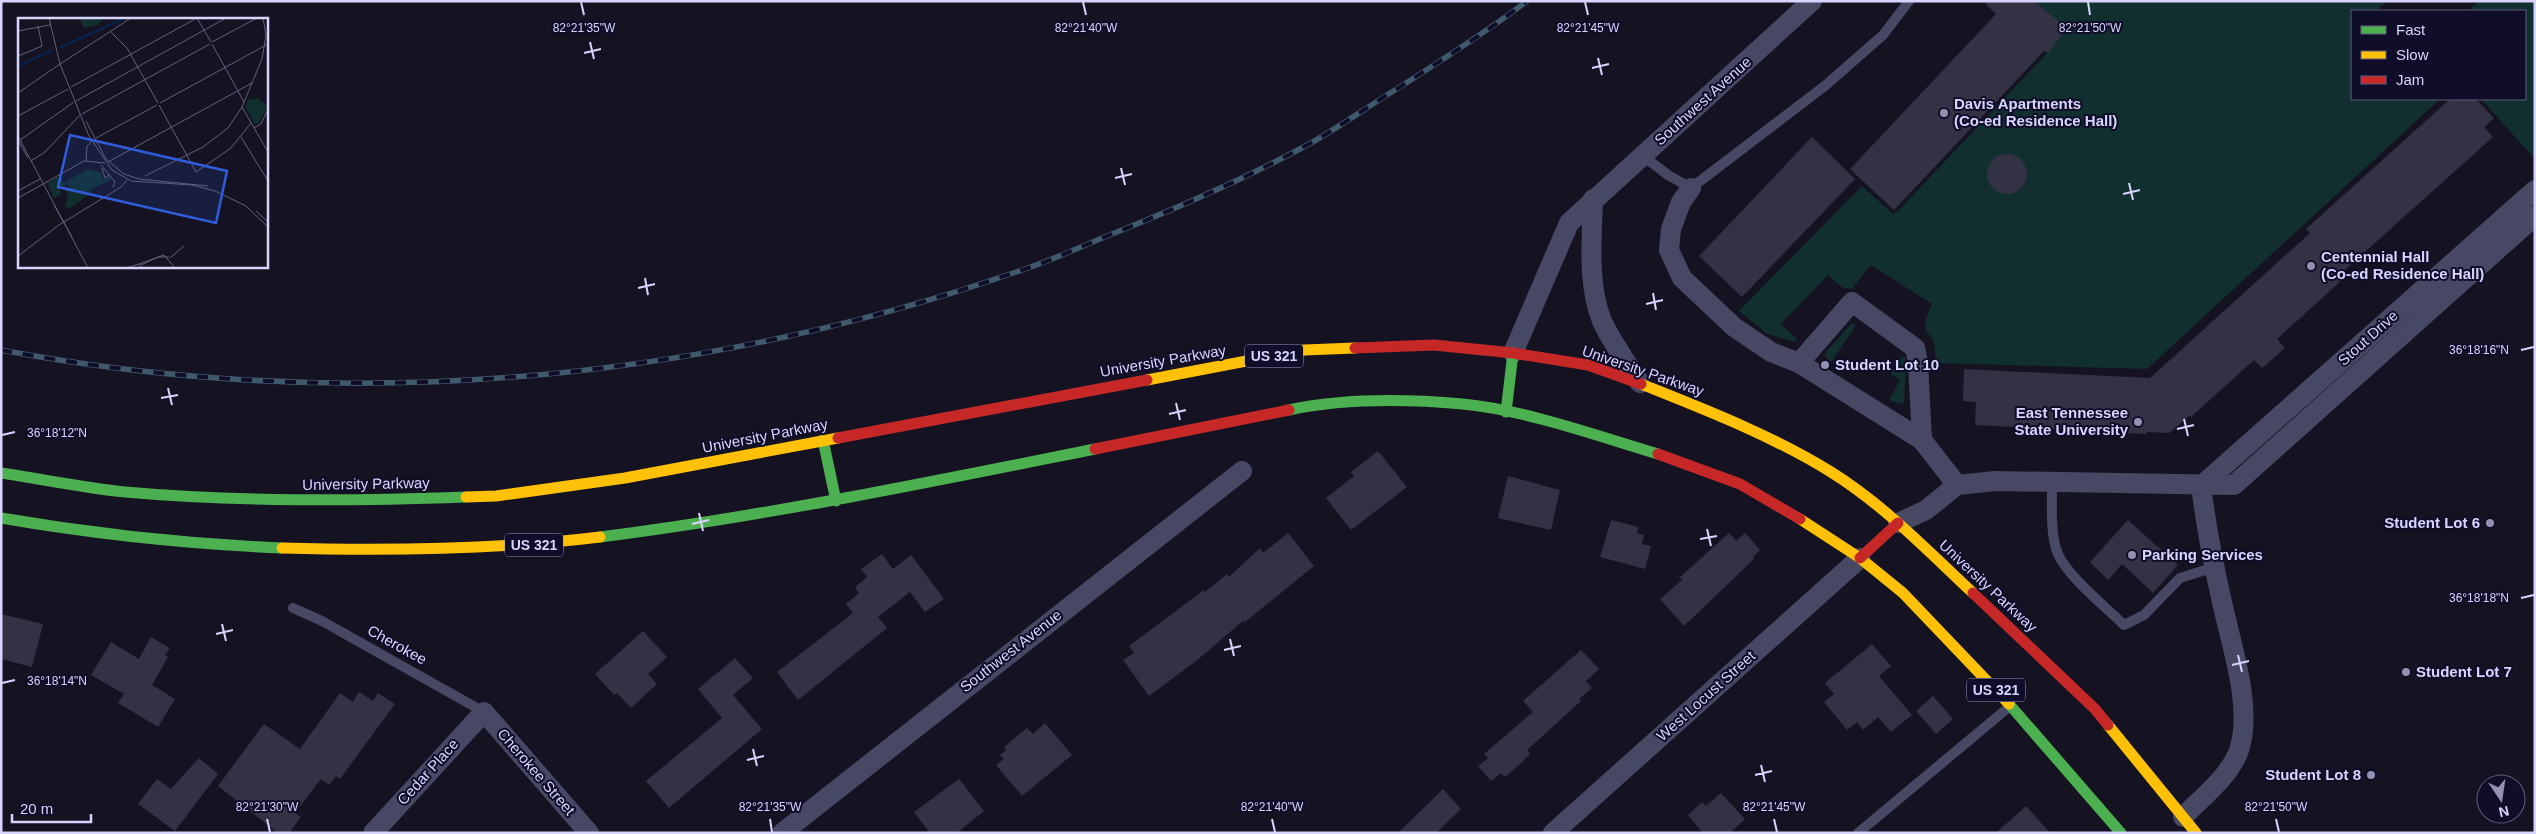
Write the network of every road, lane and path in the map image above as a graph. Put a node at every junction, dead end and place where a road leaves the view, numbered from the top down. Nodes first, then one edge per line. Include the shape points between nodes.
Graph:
1 (1812, 1) edge
2 (1909, 1) edge
3 (1642, 156) junction
4 (1691, 188) junction
5 (2535, 190) edge
6 (1593, 200) junction
7 (2535, 216) edge
8 (1513, 353) junction
9 (2350, 354) junction
10 (1799, 363) junction
11 (2363, 370) junction
12 (1640, 383) junction
13 (1506, 412) junction
14 (823, 440) junction
15 (1922, 440) junction
16 (1242, 471) dead end
17 (1, 473) edge
18 (2052, 481) junction
19 (1957, 485) junction
20 (2201, 486) junction
21 (836, 501) junction
22 (1, 518) edge
23 (1898, 523) junction
24 (1860, 558) junction
25 (2215, 567) junction
26 (293, 608) dead end
27 (2011, 706) junction
28 (484, 712) junction
29 (2177, 822) junction
30 (373, 833) edge
31 (589, 833) edge
32 (782, 833) edge
33 (1553, 833) edge
34 (1858, 833) edge
35 (2121, 833) edge
36 (2196, 833) edge

1 - 3 street, Southwest Avenue
2 - 4 lane via 1883,35 1826,86
3 - 4 lane
3 - 6 street, Southwest Avenue
4 - 10 street via 1681,202 1671,229 1669,250 1682,278 1734,327 1771,352
5 - 9 street, Stout Drive
6 - 8 street, Southwest Avenue via 1569,223
6 - 12 street via 1592,273 1597,302 1610,338
7 - 11 street, Stout Drive
8 - 12 highway, University Parkway / US 321 via 1588,366
8 - 13 highway
8 - 14 highway, University Parkway / US 321 via 1434,345 1304,350
9 - 11 lane
9 - 20 street, Stout Drive
10 - 15 street
10 - 15 street via 1852,302 1915,348
11 - 20 street, Stout Drive via 2234,485
12 - 23 highway, University Parkway / US 321 via 1773,438 1833,473
13 - 21 highway, US 321 via 1464,404 1402,401 1322,403
13 - 24 highway, US 321 via 1684,462 1740,484
14 - 17 highway, University Parkway / US 321 via 625,478 496,496 355,501 241,500 123,492
14 - 21 highway
15 - 19 street
16 - 32 street, Southwest Avenue
18 - 19 street, Stout Drive
18 - 20 street, Stout Drive
18 - 25 lane via 2057,554 2076,578 2124,625 2144,615 2180,578
19 - 23 street via 1926,510
20 - 25 street
21 - 22 highway, US 321 via 688,526 534,546 374,551 207,545 58,528
23 - 24 highway
23 - 29 highway, University Parkway / US 321 via 2095,709
24 - 27 highway, US 321 via 1903,593
24 - 33 street, West Locust Street
25 - 29 street via 2238,677 2243,728 2240,748 2229,769
26 - 28 lane, Cherokee
27 - 34 lane
27 - 35 highway, US 321
28 - 30 street, Cedar Place
28 - 31 street, Cherokee Street
29 - 36 highway, University Parkway / US 321

